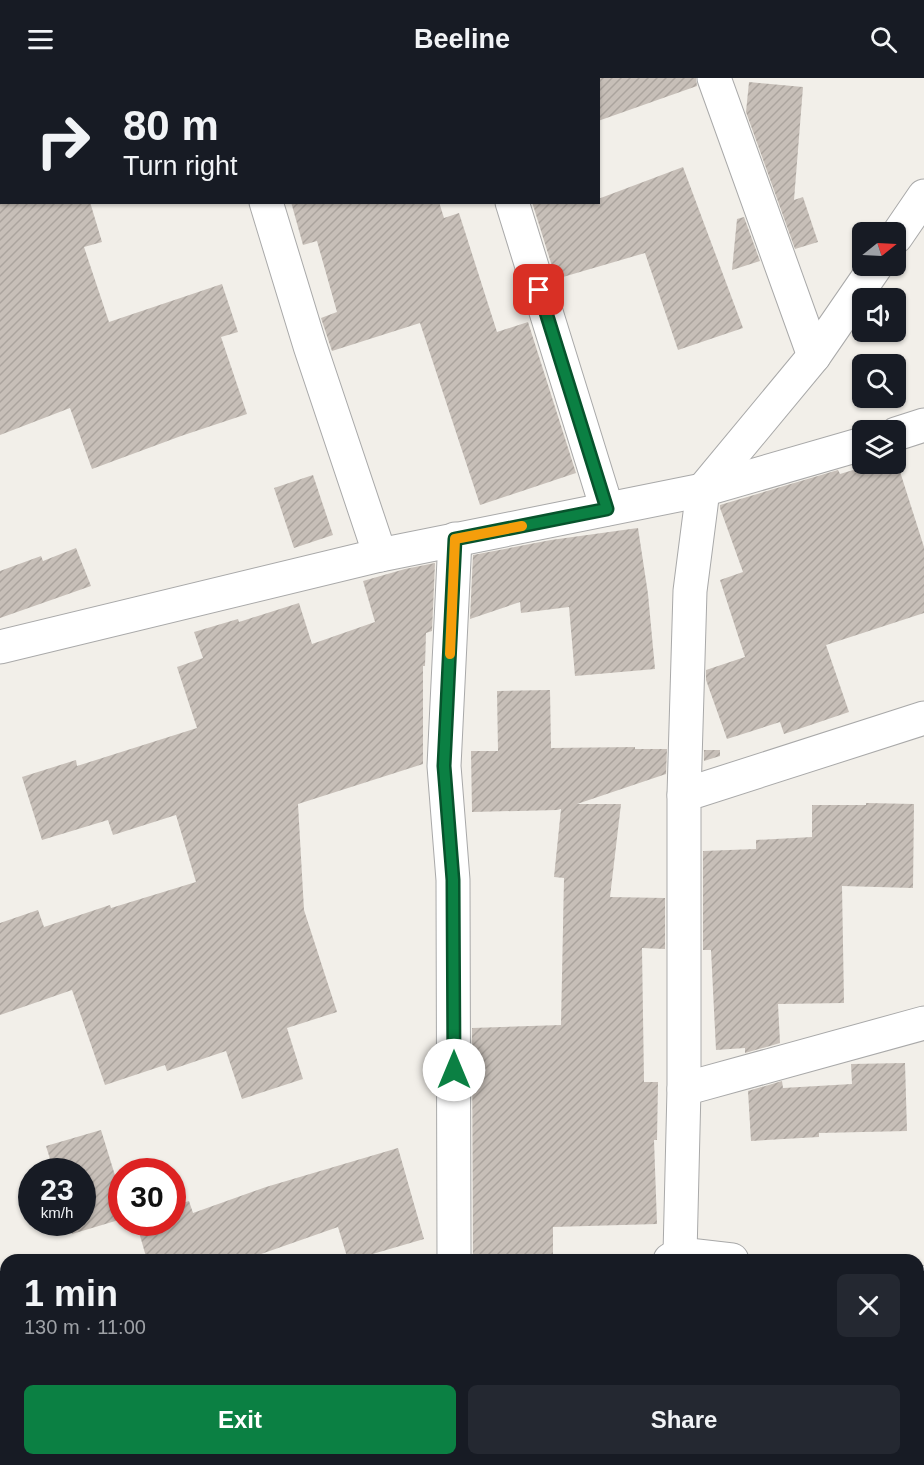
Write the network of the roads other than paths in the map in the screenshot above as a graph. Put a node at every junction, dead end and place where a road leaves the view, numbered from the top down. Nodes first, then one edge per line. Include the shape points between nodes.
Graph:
1 (714, 78) edge
2 (924, 196) edge
3 (267, 204) edge
4 (513, 204) edge
5 (906, 222) edge
6 (869, 276) edge
7 (814, 356) junction
8 (924, 425) edge
9 (906, 431) edge
10 (852, 447) edge
11 (703, 490) junction
12 (607, 509) junction
13 (455, 539) junction
14 (380, 555) junction
15 (0, 647) edge
16 (924, 718) edge
17 (684, 795) junction
18 (924, 1023) edge
19 (684, 1089) junction
20 (454, 1254) edge
21 (675, 1254) edge

1 - 7 street
2 - 5 street
3 - 14 street
4 - 12 street
6 - 7 street
7 - 11 street
8 - 9 street
10 - 11 street
11 - 12 street
11 - 17 street via 690,591
12 - 13 street
13 - 14 street
13 - 20 street via 444,766 453,880
14 - 15 street
16 - 17 street
17 - 19 street
18 - 19 street
19 - 21 street

